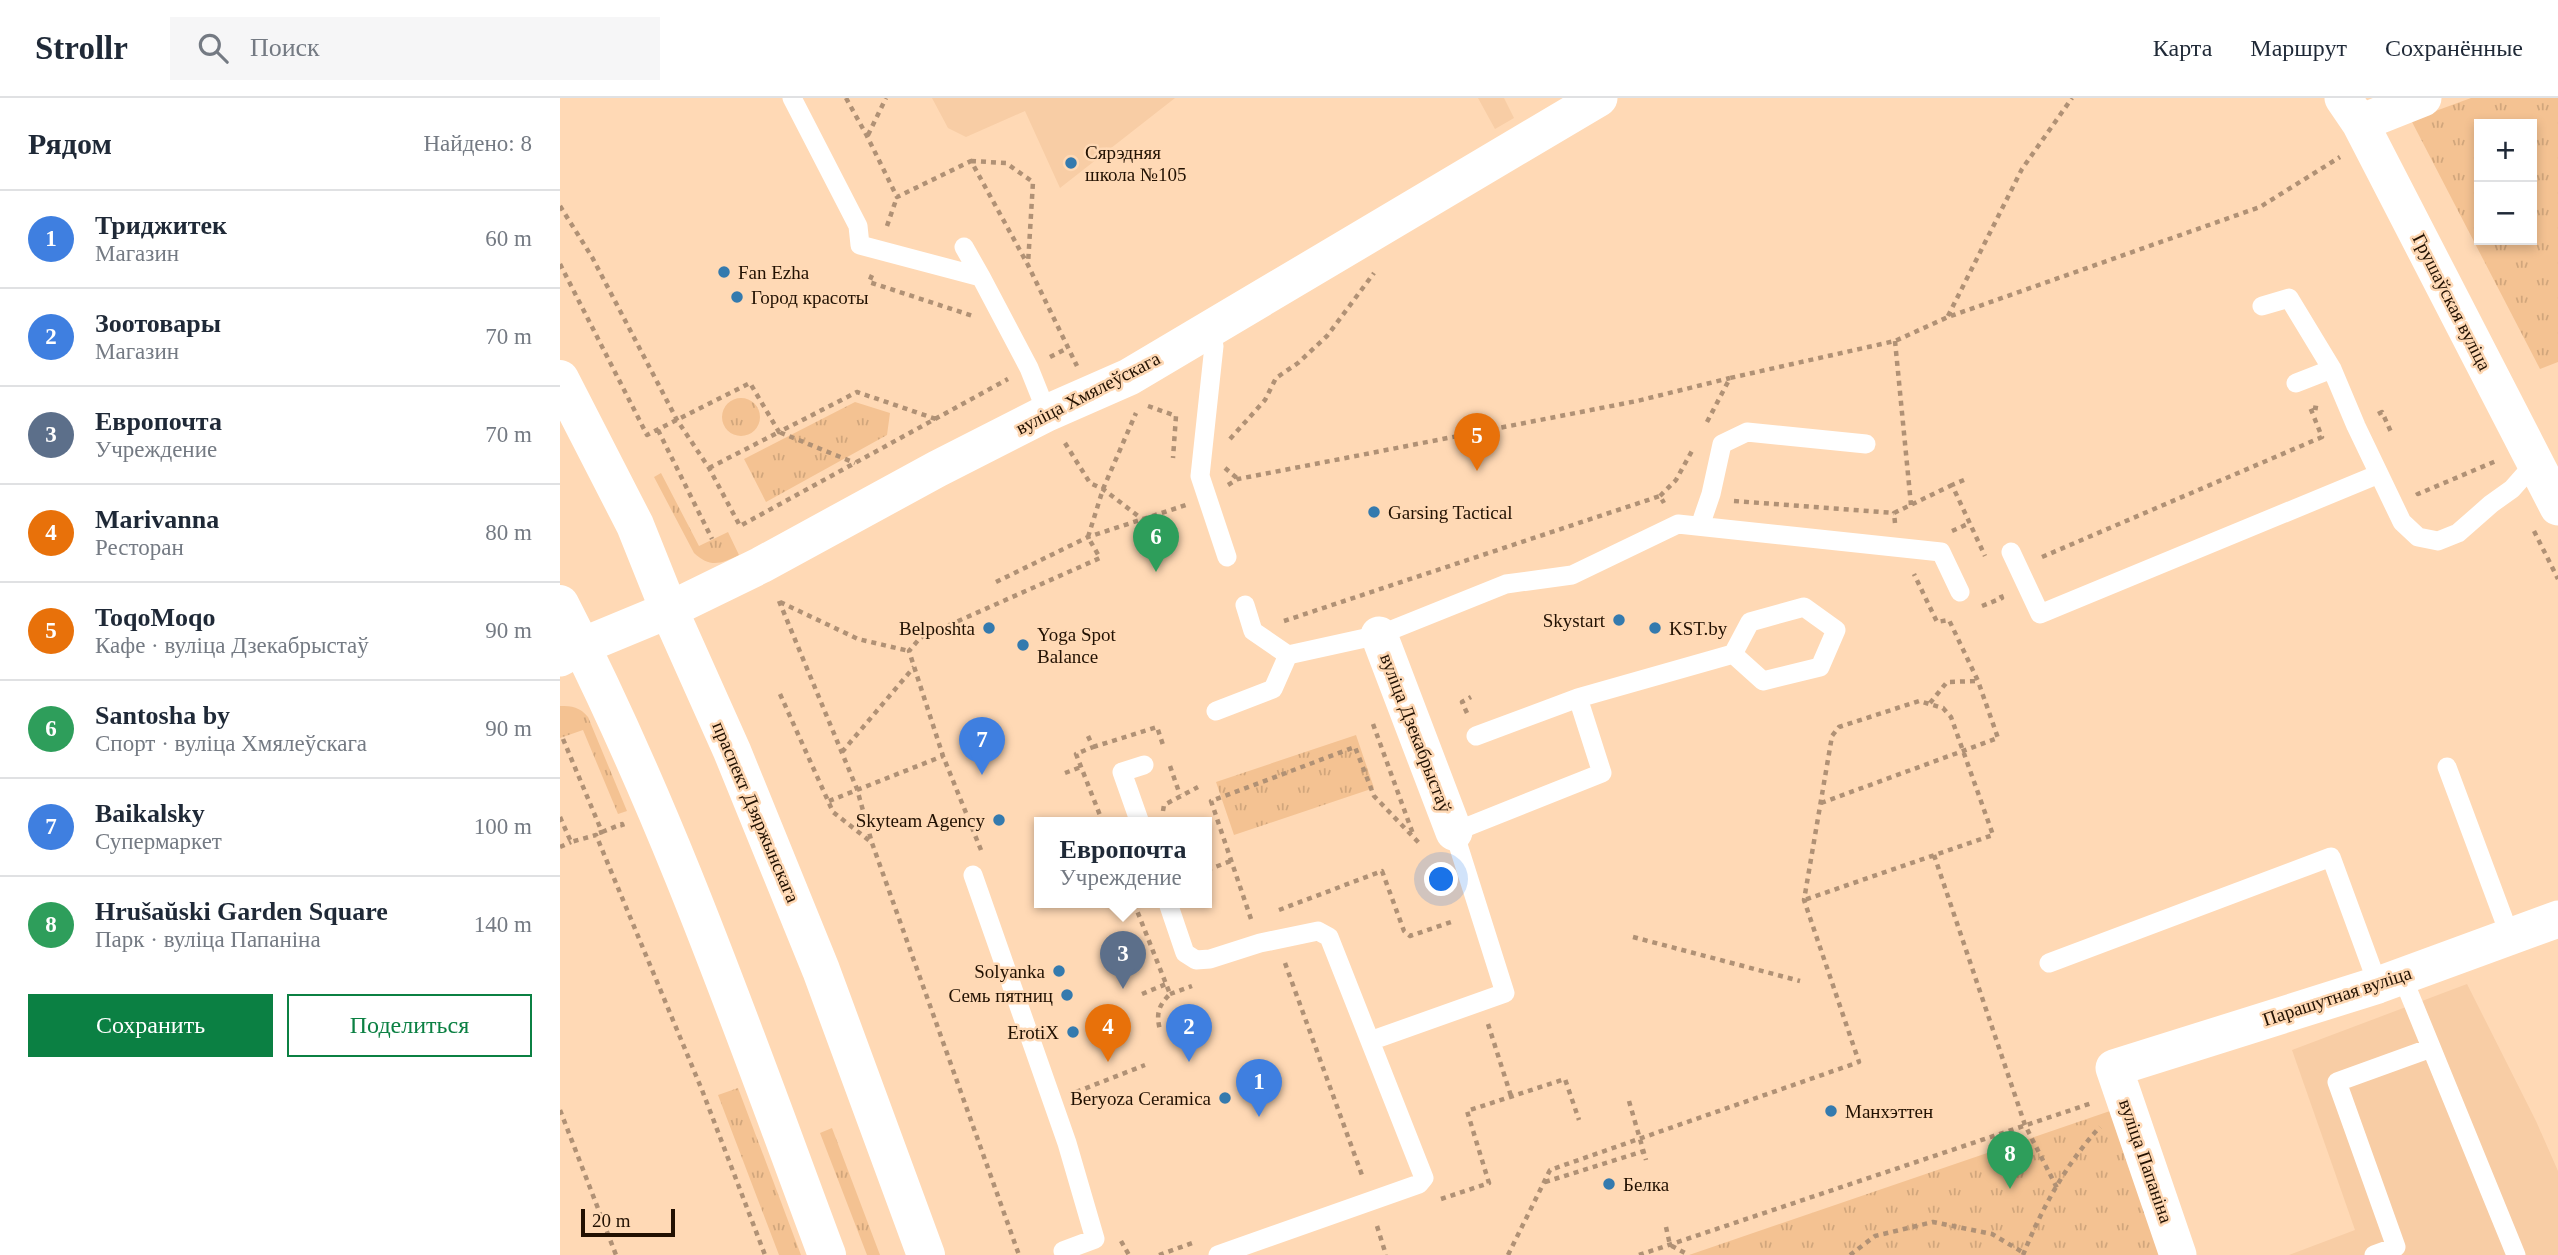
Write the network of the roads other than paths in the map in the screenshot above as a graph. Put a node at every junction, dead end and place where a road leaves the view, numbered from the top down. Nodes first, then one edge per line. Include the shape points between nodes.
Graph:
1 (792, 98) edge
2 (1599, 98) edge
3 (2423, 98) edge
4 (2350, 125) edge
5 (964, 247) dead end
6 (981, 277) junction
7 (2262, 306) dead end
8 (1205, 331) junction
9 (2332, 369) junction
10 (560, 379) edge
11 (2296, 383) dead end
12 (1047, 413) junction
13 (1866, 444) dead end
14 (2535, 463) junction
15 (2379, 474) junction
16 (2558, 507) edge
17 (1700, 526) junction
18 (2011, 552) dead end
19 (1227, 556) dead end
20 (1960, 592) dead end
21 (560, 604) edge
22 (1245, 605) dead end
23 (669, 610) junction
24 (1379, 635) junction
25 (571, 652) edge
26 (1733, 654) junction
27 (1288, 655) junction
28 (1578, 698) junction
29 (1216, 711) dead end
30 (1476, 736) dead end
31 (1144, 765) dead end
32 (2447, 767) dead end
33 (1138, 817) edge
34 (1439, 840) junction
35 (973, 875) dead end
36 (1170, 908) edge
37 (2558, 919) edge
38 (2510, 936) junction
39 (2049, 963) dead end
40 (2390, 980) junction
41 (1370, 1041) junction
42 (2431, 1048) junction
43 (2114, 1068) joint
44 (1060, 1254) edge
45 (827, 1255) edge
46 (926, 1255) edge
47 (1218, 1255) edge
48 (2178, 1255) edge
49 (2374, 1255) edge
50 (2516, 1255) edge

1 - 6 lane via 858,226 860,245
2 - 8 street, вуліца Хмялеўскага
3 - 4 street
4 - 14 street, Грушаўская вуліца
5 - 6 lane
6 - 12 lane
7 - 9 lane via 2289,299
8 - 12 street, вуліца Хмялеўскага via 1129,377
8 - 19 lane via 1214,346 1200,476
9 - 11 lane
9 - 15 lane
10 - 23 main road, праспект Дзяржынскага via 635,525
12 - 23 street, вуліца Хмялеўскага
13 - 17 lane via 1746,432 1722,444
14 - 15 lane via 2512,489 2458,533 2438,541 2418,537 2402,522
14 - 16 street, Грушаўская вуліца
15 - 18 lane via 2040,614
17 - 20 lane via 1941,552
17 - 24 lane via 1678,524 1572,575 1506,584
21 - 25 main road
22 - 27 lane via 1253,631
23 - 25 street, вуліца Хмялеўскага
23 - 46 main road, праспект Дзяржынскага via 821,970
24 - 27 lane
24 - 34 street, вуліца Дзекабрыстаў
25 - 45 main road via 649,792
26 - 26 lane via 1750,622 1804,607 1836,630 1820,667 1763,681
26 - 28 lane
27 - 29 lane via 1273,688
28 - 30 lane
28 - 34 lane via 1602,773
31 - 33 lane via 1122,772
32 - 38 lane
34 - 41 lane via 1505,993
35 - 44 lane via 1095,1240
36 - 41 lane via 1185,953 1196,960 1318,931 1329,937
37 - 38 street, Парашутная вуліца
38 - 40 street, Парашутная вуліца
39 - 40 lane via 2330,857
40 - 42 lane
40 - 43 street, Парашутная вуліца
41 - 47 lane via 1424,1178 1370,1203
42 - 49 lane via 2337,1082 2396,1247
42 - 50 lane
43 - 48 street, вуліца Папаніна

